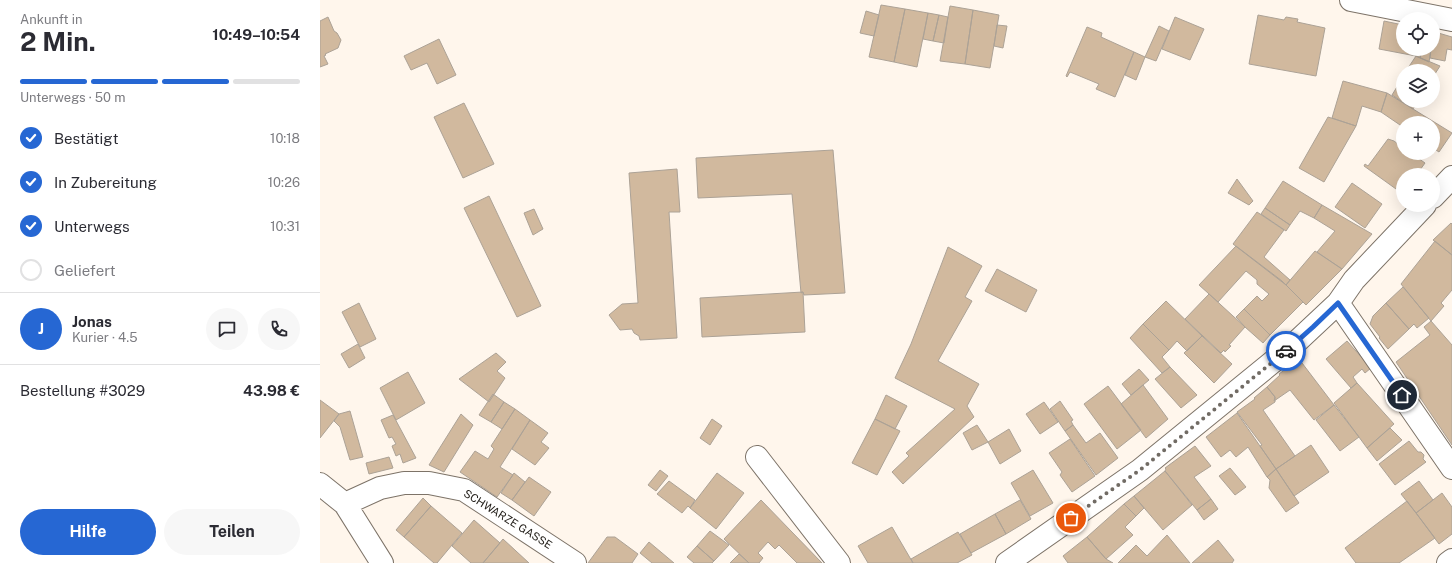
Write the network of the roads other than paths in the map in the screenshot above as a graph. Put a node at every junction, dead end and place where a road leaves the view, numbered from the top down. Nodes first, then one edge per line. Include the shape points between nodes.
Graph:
1 (1351, 0) edge
2 (1452, 20) edge
3 (1452, 177) edge
4 (1440, 190) edge
5 (1418, 212) edge
6 (1338, 303) junction
7 (757, 457) dead end
8 (1452, 468) edge
9 (320, 484) edge
10 (345, 504) junction
11 (1452, 560) edge
12 (382, 563) edge
13 (575, 563) edge
14 (839, 563) edge
15 (1007, 563) edge
16 (1448, 563) edge

1 - 2 street
3 - 4 street
5 - 6 street via 1354,280
6 - 8 street
6 - 15 street via 1291,347 1140,470
7 - 14 street
9 - 10 street
10 - 12 street
10 - 13 street, SCHWARZE GASSE via 380,488 404,483 429,483 464,490
11 - 16 street

